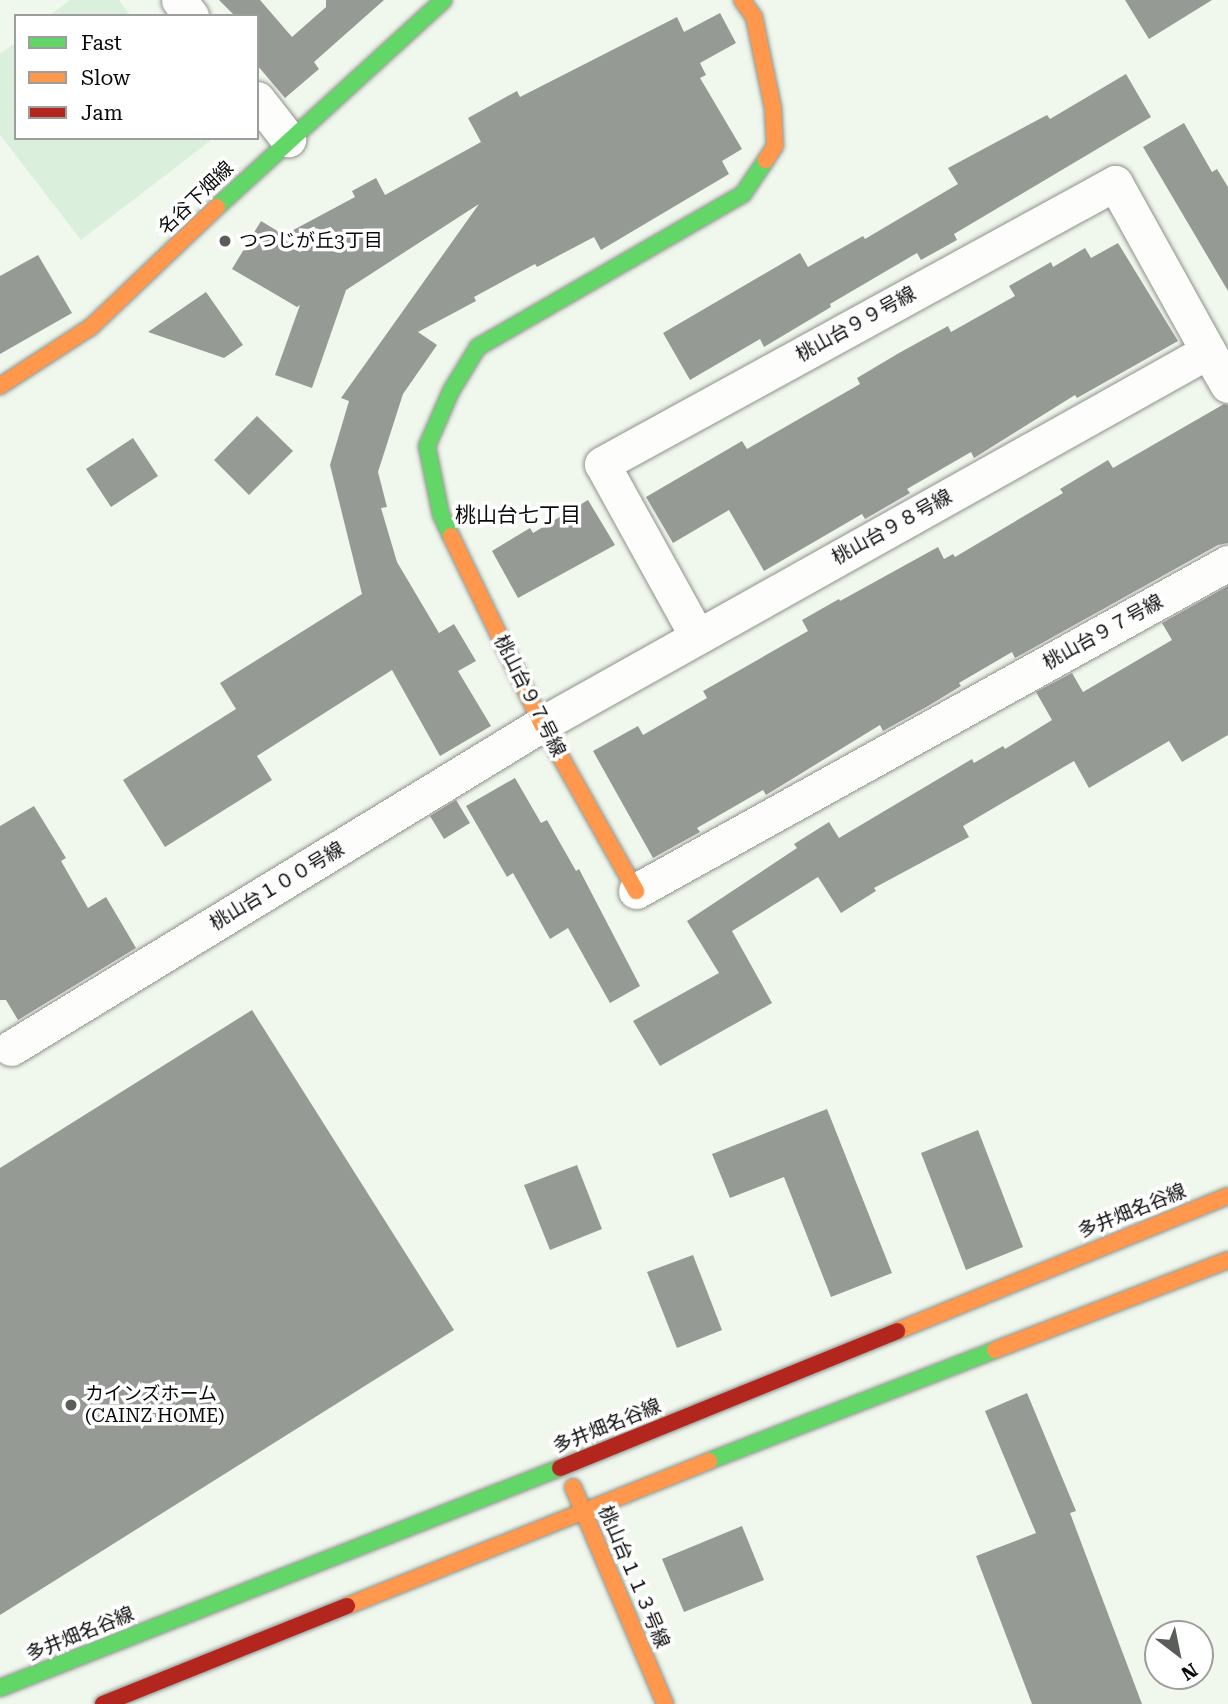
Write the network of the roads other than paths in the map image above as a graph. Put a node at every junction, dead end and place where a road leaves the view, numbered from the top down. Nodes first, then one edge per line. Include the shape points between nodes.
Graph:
1 (444, 0) edge
2 (742, 0) edge
3 (259, 102) edge
4 (288, 139) junction
5 (1208, 351) junction
6 (1228, 384) edge
7 (0, 386) edge
8 (1228, 563) edge
9 (697, 636) junction
10 (542, 724) junction
11 (636, 891) joint
12 (4, 1045) edge
13 (1228, 1196) edge
14 (1228, 1260) edge
15 (564, 1466) junction
16 (583, 1510) junction
17 (0, 1688) edge
18 (103, 1704) edge
19 (665, 1704) edge

1 - 4 street, 名谷下畑線
2 - 10 street, 桃山台９７号線 via 754,17 773,108 775,146 743,194 478,347 451,391 427,446 441,515
3 - 4 street
4 - 7 street, 名谷下畑線 via 91,327
5 - 6 street
5 - 9 street, 桃山台９８号線
5 - 9 street, 桃山台９９号線 via 1115,183 602,464
8 - 11 street, 桃山台９７号線
9 - 10 street, 桃山台９８号線
10 - 11 street, 桃山台９７号線
10 - 12 street, 桃山台１００号線
13 - 15 street, 多井畑名谷線
14 - 16 street
15 - 16 street, 桃山台１１３号線
15 - 17 street, 多井畑名谷線
16 - 18 street
16 - 19 street, 桃山台１１３号線

